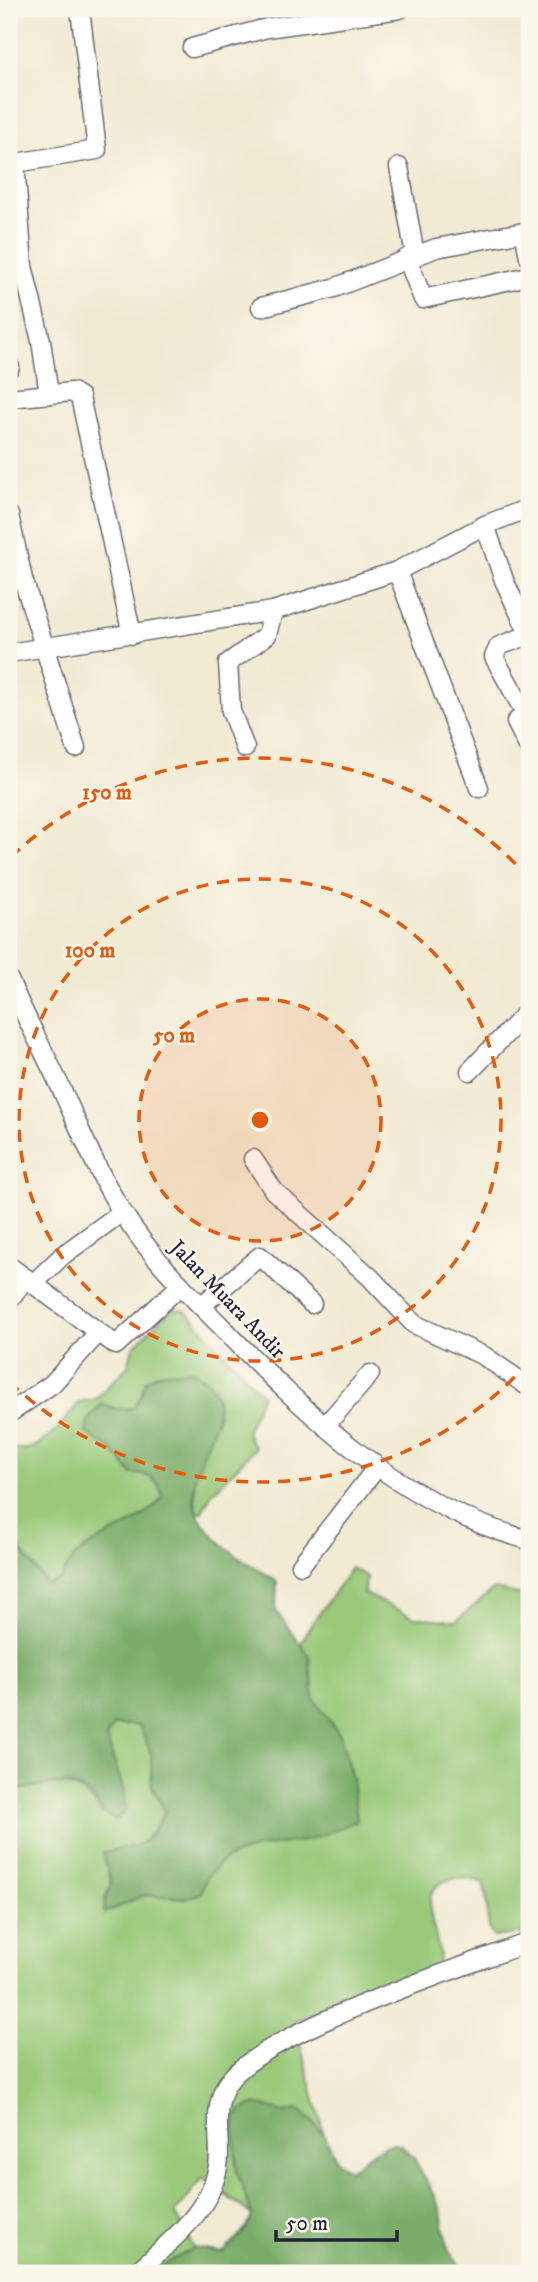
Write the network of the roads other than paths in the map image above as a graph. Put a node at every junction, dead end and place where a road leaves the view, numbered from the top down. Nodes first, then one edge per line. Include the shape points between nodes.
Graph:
1 (80, 9) edge
2 (400, 9) edge
3 (192, 48) dead end
4 (12, 164) edge
5 (399, 167) dead end
6 (527, 231) edge
7 (411, 256) junction
8 (529, 257) edge
9 (529, 276) edge
10 (27, 285) junction
11 (9, 289) edge
12 (261, 307) dead end
13 (49, 394) junction
14 (9, 398) edge
15 (529, 508) edge
16 (9, 516) edge
17 (485, 525) junction
18 (397, 571) junction
19 (273, 611) junction
20 (529, 634) edge
21 (132, 635) junction
22 (43, 646) junction
23 (9, 653) edge
24 (76, 748) dead end
25 (244, 748) dead end
26 (529, 748) edge
27 (479, 788) dead end
28 (9, 980) edge
29 (529, 1010) edge
30 (15, 1014) edge
31 (470, 1071) dead end
32 (253, 1159) dead end
33 (122, 1212) junction
34 (9, 1266) edge
35 (30, 1281) junction
36 (181, 1285) junction
37 (9, 1300) edge
38 (313, 1304) dead end
39 (201, 1306) junction
40 (97, 1335) junction
41 (370, 1374) dead end
42 (529, 1387) edge
43 (11, 1412) dead end
44 (325, 1426) junction
45 (377, 1466) junction
46 (529, 1540) edge
47 (301, 1566) dead end
48 (529, 1942) edge
49 (135, 2273) edge

1 - 4 street via 97,150
2 - 3 street via 267,28
4 - 10 street
5 - 7 street
6 - 7 street
6 - 8 street
7 - 9 street via 422,299
7 - 12 street via 334,288
10 - 11 street
10 - 13 street
13 - 14 street
13 - 21 street via 72,392 80,397
15 - 17 street
16 - 22 street
17 - 18 street
17 - 20 street
18 - 19 street
18 - 27 street
19 - 21 street
19 - 25 street via 267,635 228,663 231,711
20 - 26 street via 499,646 494,657 525,713 516,722
21 - 22 street
22 - 23 street
22 - 24 street
28 - 30 street, Jalan Muara Andir
29 - 31 street
30 - 33 street, Jalan Muara Andir
32 - 42 street via 274,1191 370,1277 414,1324 484,1356
33 - 35 street
33 - 36 street, Jalan Muara Andir
34 - 35 street
35 - 37 street
35 - 40 street
36 - 39 street, Jalan Muara Andir
36 - 40 street via 119,1343 111,1344
38 - 39 street via 260,1256
39 - 44 street, Jalan Muara Andir
40 - 43 street via 52,1384
41 - 44 street
44 - 45 street, Jalan Muara Andir
45 - 46 street, Jalan Muara Andir via 444,1506 500,1533
45 - 47 street
48 - 49 street via 339,2014 271,2047 251,2062 225,2087 216,2124 219,2157 214,2181 193,2218

